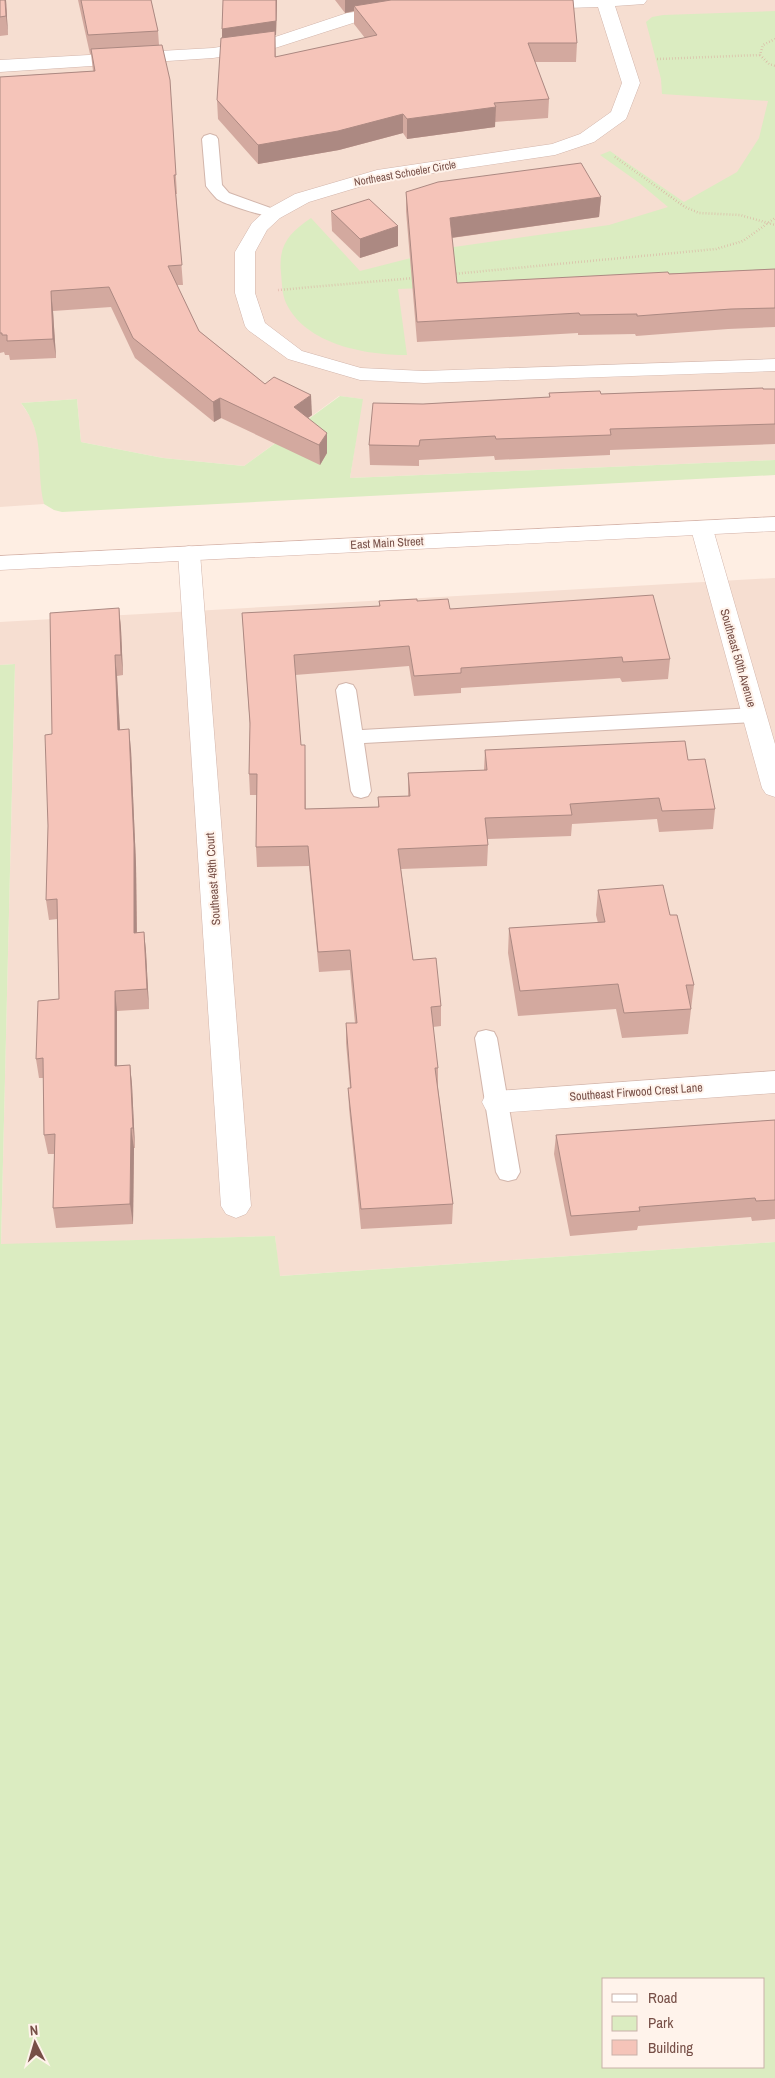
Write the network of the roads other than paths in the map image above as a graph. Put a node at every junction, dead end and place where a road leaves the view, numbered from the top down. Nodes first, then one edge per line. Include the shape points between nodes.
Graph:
1 (638, 0) edge
2 (606, 2) junction
3 (518, 5) edge
4 (411, 9) edge
5 (0, 66) edge
6 (210, 139) dead end
7 (273, 214) junction
8 (775, 365) edge
9 (775, 524) edge
10 (702, 529) junction
11 (190, 553) junction
12 (0, 563) edge
13 (346, 690) dead end
14 (754, 715) junction
15 (355, 737) junction
16 (775, 788) edge
17 (361, 791) dead end
18 (486, 1038) dead end
19 (775, 1082) edge
20 (496, 1102) junction
21 (508, 1172) dead end
22 (236, 1206) dead end

1 - 2 street
2 - 3 street
2 - 7 street, Northeast Schoeler Circle via 631,83 619,115 588,138 555,149 377,176 302,198
4 - 5 street via 352,17 262,46 166,57
6 - 7 lane via 214,186 222,196
7 - 8 street, Northeast Schoeler Circle via 259,227 245,252 245,294 255,326 296,355 360,374 424,377
9 - 10 street, East Main Street
10 - 11 street, East Main Street
10 - 14 street, Southeast 50th Avenue
11 - 12 street, East Main Street
11 - 22 street, Southeast 49th Court
13 - 15 lane
14 - 15 lane
14 - 16 street, Southeast 50th Avenue
15 - 17 lane
18 - 20 lane
19 - 20 street, Southeast Firwood Crest Lane
20 - 21 lane

